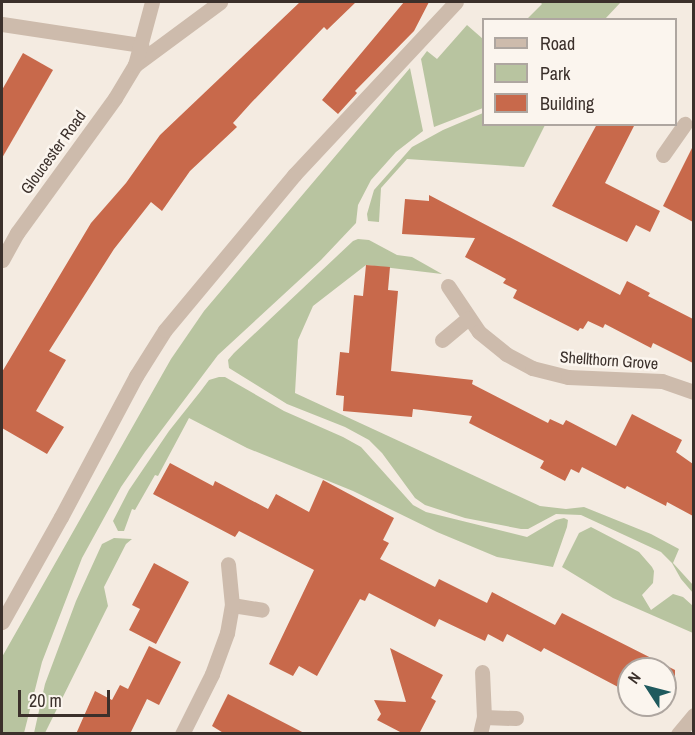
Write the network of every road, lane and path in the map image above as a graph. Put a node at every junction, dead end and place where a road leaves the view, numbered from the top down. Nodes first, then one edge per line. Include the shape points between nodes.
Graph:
1 (152, 2) edge
2 (220, 2) edge
3 (456, 2) edge
4 (2, 24) edge
5 (141, 45) junction
6 (135, 65) junction
7 (685, 124) edge
8 (663, 155) dead end
9 (2, 260) edge
10 (448, 286) dead end
11 (468, 318) junction
12 (442, 340) dead end
13 (693, 392) edge
14 (228, 564) dead end
15 (232, 605) junction
16 (262, 610) dead end
17 (2, 622) edge
18 (482, 672) dead end
19 (693, 715) edge
20 (484, 717) junction
21 (516, 718) dead end
22 (182, 734) edge
23 (480, 734) edge
24 (678, 734) edge

1 - 5 street, Gloucester Road
2 - 6 street, Gloucester Road
3 - 17 street via 294,175 165,330
4 - 5 street
5 - 6 street, Gloucester Road
6 - 9 street, Gloucester Road
7 - 8 street
10 - 11 street, Shellthorn Grove
11 - 12 street
11 - 13 street, Shellthorn Grove via 494,345 532,368 567,377 662,381
14 - 15 street
15 - 16 street
15 - 22 street via 219,655
18 - 20 street
19 - 24 street
20 - 21 street
20 - 23 street

